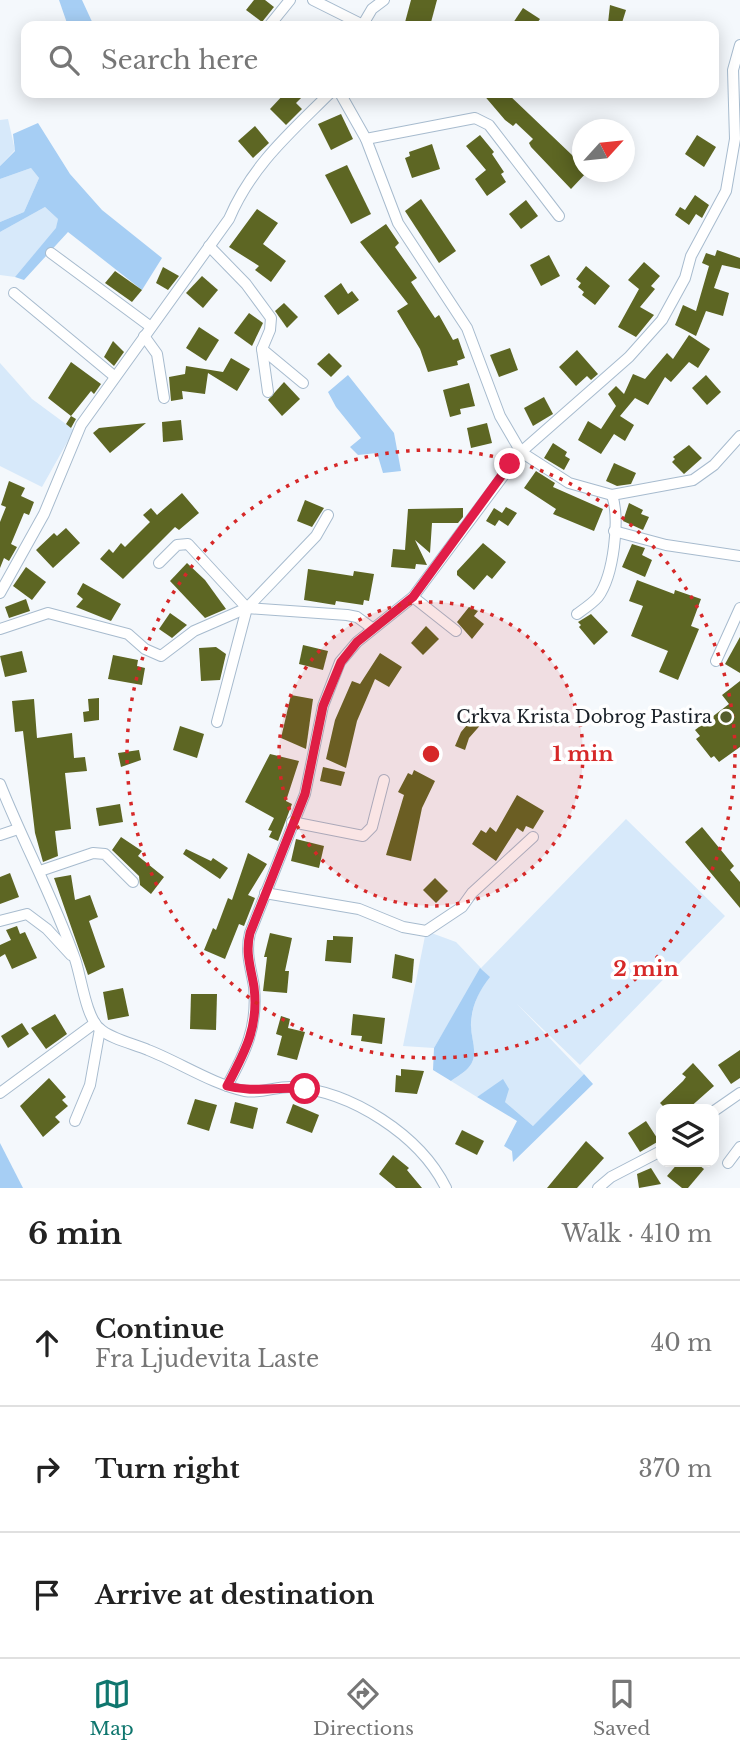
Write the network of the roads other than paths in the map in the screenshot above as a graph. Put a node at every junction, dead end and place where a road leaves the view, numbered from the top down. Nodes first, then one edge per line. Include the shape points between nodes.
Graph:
1 (290, 0) edge
2 (313, 0) edge
3 (384, 0) edge
4 (273, 21) edge
5 (353, 21) edge
6 (366, 21) edge
7 (740, 45) edge
8 (326, 98) edge
9 (343, 98) edge
10 (366, 139) junction
11 (559, 216) dead end
12 (209, 246) junction
13 (51, 253) dead end
14 (15, 293) dead end
15 (147, 331) junction
16 (262, 349) junction
17 (114, 376) junction
18 (303, 383) dead end
19 (268, 392) dead end
20 (164, 398) dead end
21 (740, 436) edge
22 (521, 452) junction
23 (612, 495) junction
24 (328, 515) dead end
25 (614, 531) junction
26 (740, 556) edge
27 (159, 563) dead end
28 (0, 593) edge
29 (413, 597) junction
30 (247, 608) junction
31 (740, 608) edge
32 (577, 614) dead end
33 (372, 628) junction
34 (0, 629) edge
35 (456, 631) dead end
36 (716, 661) dead end
37 (217, 722) dead end
38 (384, 780) dead end
39 (0, 785) edge
40 (292, 822) junction
41 (18, 830) junction
42 (0, 835) edge
43 (533, 837) dead end
44 (40, 871) junction
45 (133, 882) dead end
46 (265, 893) junction
47 (0, 921) edge
48 (75, 960) junction
49 (98, 1026) junction
50 (227, 1086) junction
51 (0, 1093) edge
52 (740, 1093) edge
53 (719, 1108) edge
54 (75, 1121) dead end
55 (740, 1147) edge
56 (656, 1154) edge
57 (728, 1163) dead end
58 (446, 1188) edge
59 (598, 1188) edge

1 - 4 street
2 - 5 street
3 - 6 street
7 - 22 street via 733,70 735,139 726,191 691,256 685,278 643,344
8 - 12 street via 258,166
9 - 10 street
10 - 11 street via 475,118 489,125
10 - 22 street via 398,223 467,328 500,416
12 - 15 street
12 - 16 street via 271,318
13 - 15 street
14 - 17 street
15 - 17 street
15 - 20 street via 157,354
16 - 18 street
16 - 19 street
17 - 28 street via 82,425 44,514
21 - 23 street via 693,480
22 - 23 street via 569,483
22 - 29 street
23 - 25 street
24 - 30 street via 316,536
25 - 26 street via 666,545
25 - 32 street via 604,585 598,597
27 - 30 street via 177,545 188,544
29 - 33 street
29 - 35 street
30 - 33 street via 347,615
30 - 34 street via 194,631 161,656 128,634 48,613
30 - 37 street
31 - 36 street
33 - 40 street via 341,662 329,685 305,794
38 - 40 street via 372,827 363,836
39 - 41 street
40 - 46 street
41 - 42 street
41 - 44 street
43 - 46 street via 480,885 463,907 426,931 359,909
44 - 45 street via 93,853 105,854
44 - 48 street
46 - 50 street via 247,953 256,1021 247,1051
47 - 48 street via 27,914
48 - 49 street
49 - 50 street
49 - 51 street
49 - 54 street via 90,1085
50 - 58 street via 248,1091 305,1089 354,1104 410,1142
52 - 53 street
55 - 57 street
56 - 59 street

